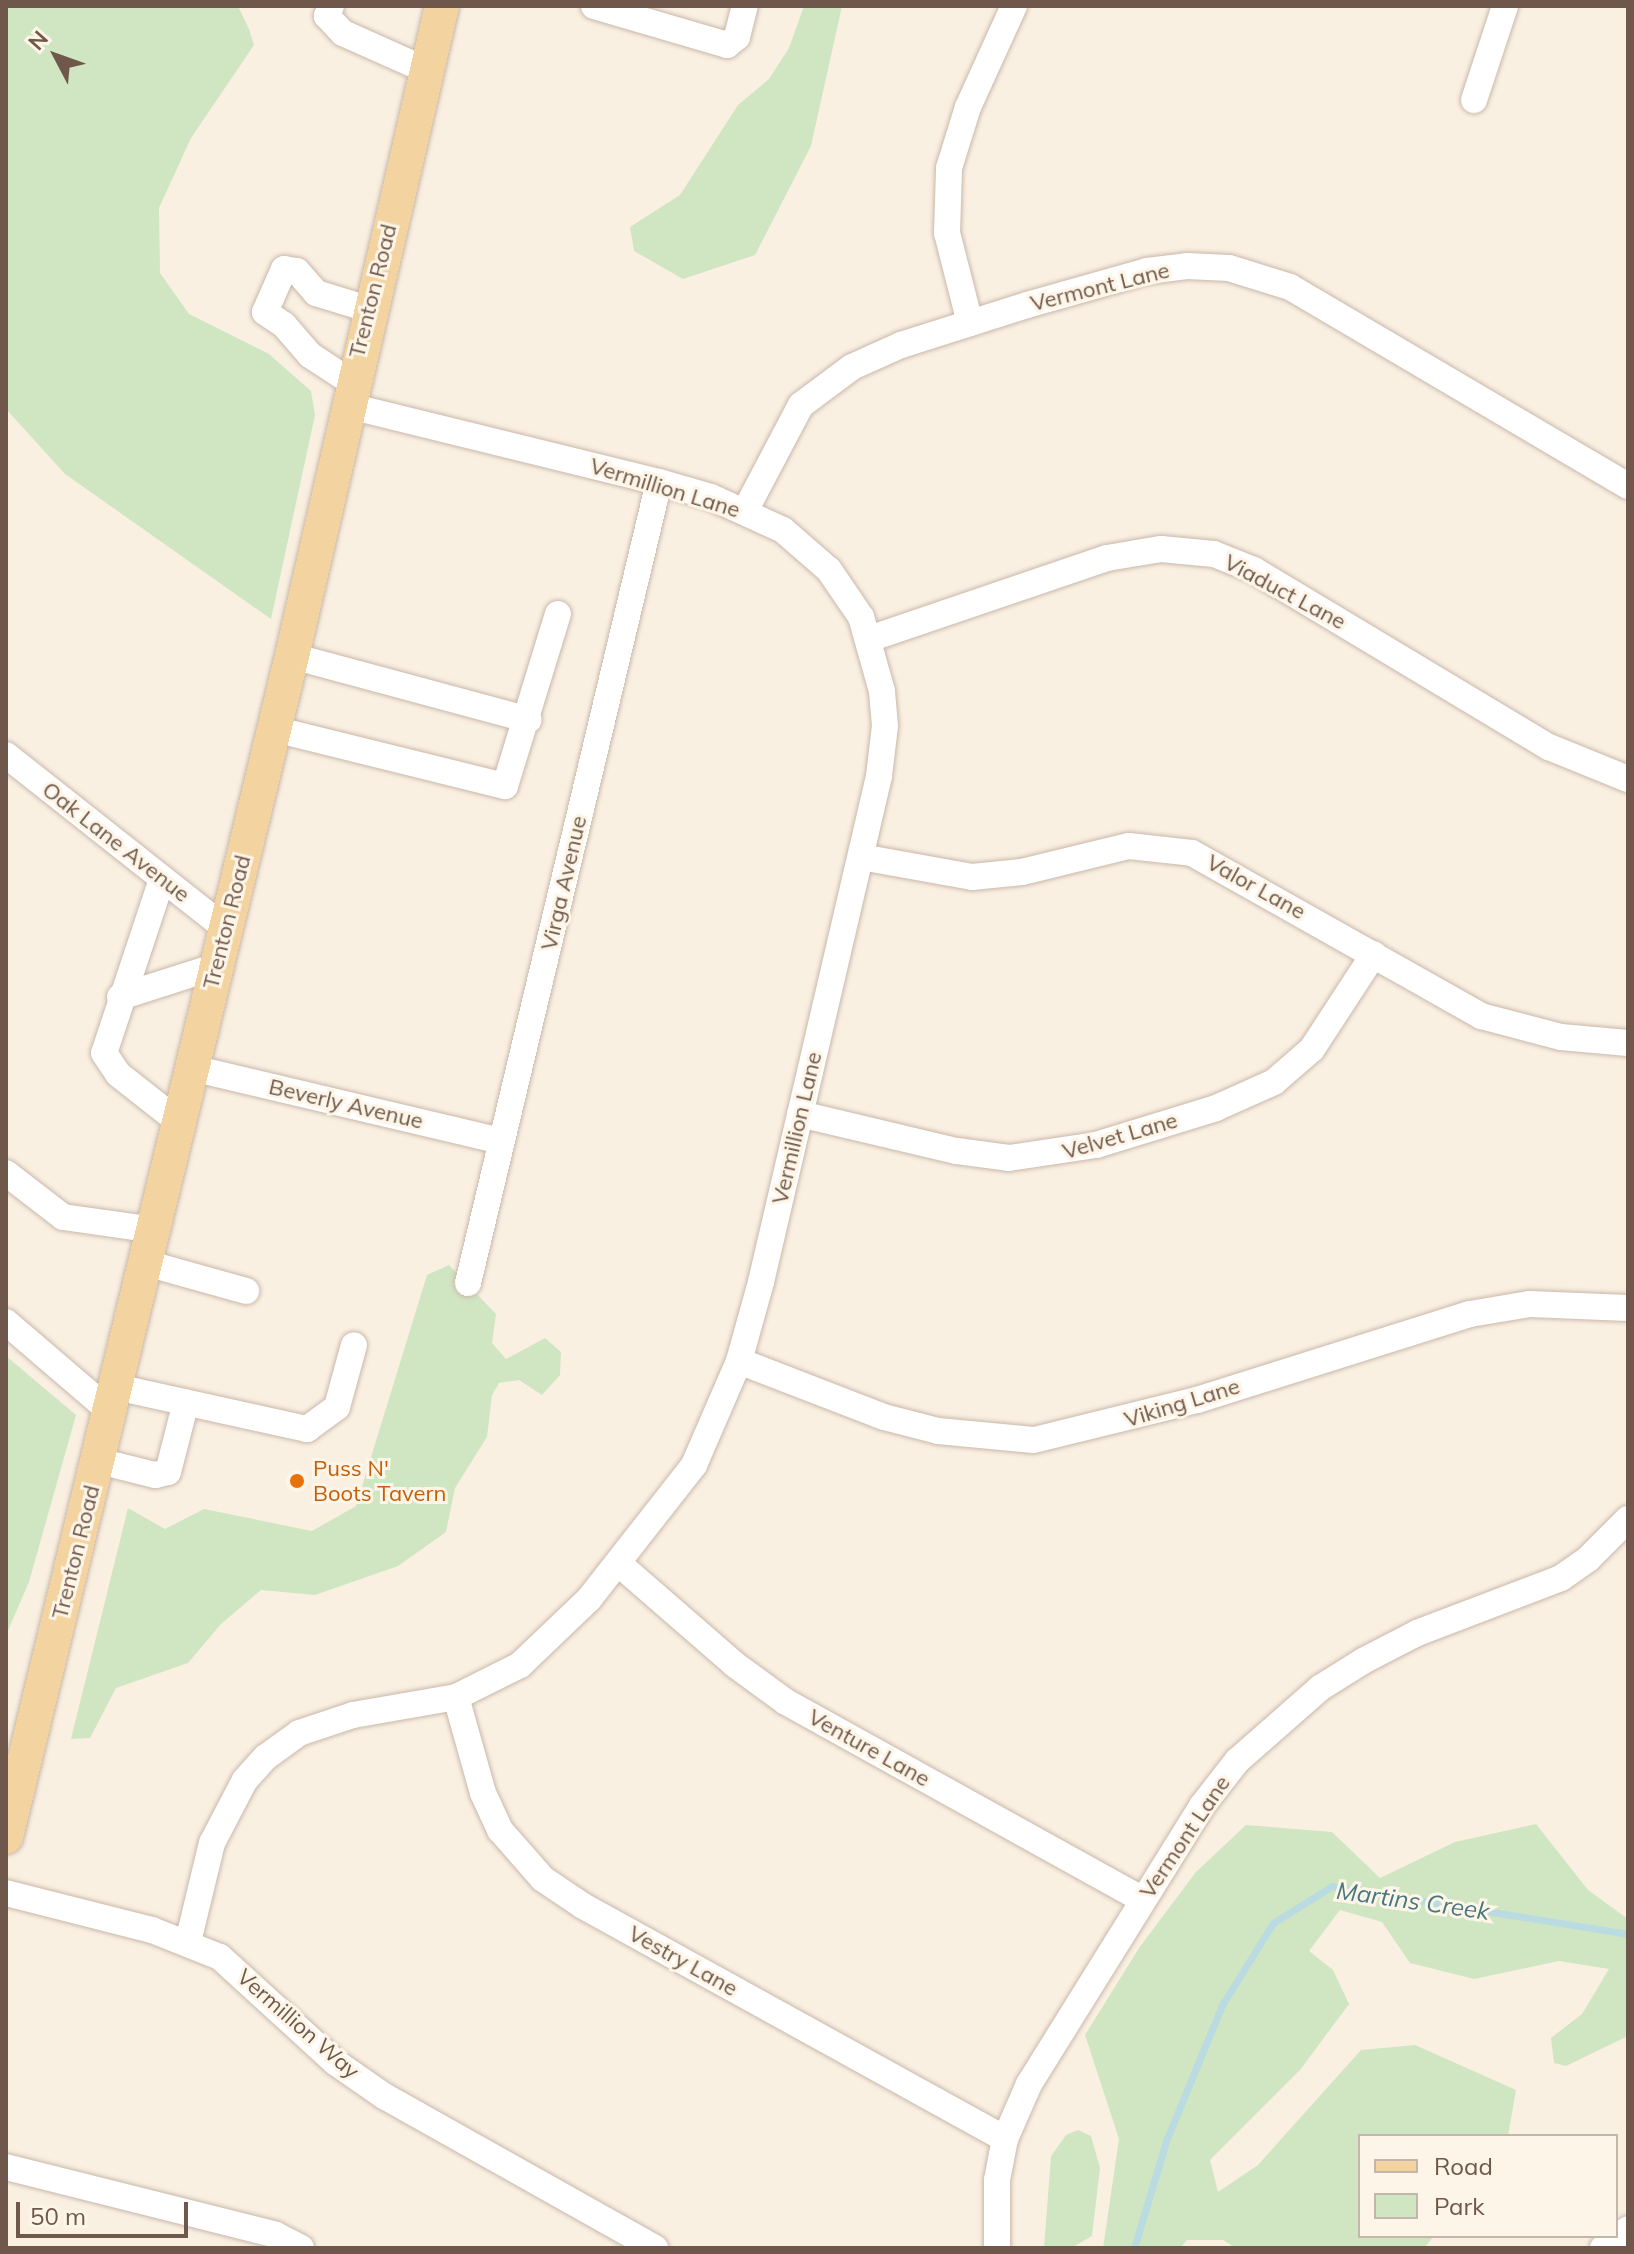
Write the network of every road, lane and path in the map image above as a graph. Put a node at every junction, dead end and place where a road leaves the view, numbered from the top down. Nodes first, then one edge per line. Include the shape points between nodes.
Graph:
1 (331, 6) edge
2 (442, 6) edge
3 (594, 6) edge
4 (745, 6) edge
5 (1014, 6) edge
6 (1505, 6) edge
7 (426, 70) junction
8 (1474, 100) dead end
9 (368, 309) junction
10 (970, 323) junction
11 (348, 394) junction
12 (659, 482) junction
13 (1628, 486) edge
14 (745, 511) junction
15 (558, 614) dead end
16 (869, 639) junction
17 (292, 656) junction
18 (529, 720) junction
19 (274, 729) junction
20 (6, 755) edge
21 (1628, 779) edge
22 (861, 857) junction
23 (162, 879) junction
24 (226, 929) junction
25 (1374, 954) junction
26 (217, 966) junction
27 (120, 997) junction
28 (1628, 1043) edge
29 (192, 1068) junction
30 (800, 1114) junction
31 (179, 1122) junction
32 (500, 1141) junction
33 (6, 1173) edge
34 (154, 1230) junction
35 (146, 1263) junction
36 (468, 1283) dead end
37 (246, 1291) dead end
38 (1628, 1308) edge
39 (6, 1322) edge
40 (354, 1345) dead end
41 (739, 1361) junction
42 (114, 1400) junction
43 (186, 1402) junction
44 (99, 1461) junction
45 (1628, 1519) edge
46 (618, 1563) junction
47 (456, 1697) junction
48 (16, 1746) edge
49 (6, 1837) edge
50 (6, 1893) edge
51 (1142, 1899) junction
52 (188, 1942) junction
53 (1005, 2139) junction
54 (6, 2167) edge
55 (275, 2241) edge
56 (301, 2248) edge
57 (655, 2248) edge
58 (997, 2248) edge

1 - 7 street via 327,16 343,33
2 - 7 main road, Trenton Road
3 - 4 street via 727,45 737,37
5 - 10 street via 968,107 949,168 947,233
6 - 8 street
7 - 9 main road, Trenton Road
9 - 11 main road, Trenton Road
9 - 11 street, Vermillion Lane via 316,293 297,271 284,269 265,312
10 - 13 street, Vermont Lane via 1147,271 1187,266 1258,274 1392,344
10 - 14 street, Vermont Lane via 901,345 819,387 801,405
11 - 12 street, Vermillion Lane
11 - 17 main road, Trenton Road
12 - 14 street, Vermillion Lane
12 - 32 street, Virga Avenue
14 - 16 street, Vermillion Lane via 783,530 829,570 861,617
15 - 18 street
16 - 21 street, Viaduct Lane via 1107,558 1161,549 1214,554 1277,584 1549,747
16 - 22 street, Vermillion Lane via 885,726
17 - 18 street
17 - 19 main road, Trenton Road
18 - 19 street via 505,786
19 - 24 main road, Trenton Road
20 - 23 street, Oak Lane Avenue
22 - 25 street, Valor Lane via 972,877 1022,872 1096,851 1160,847 1215,862
22 - 30 street, Vermillion Lane
23 - 24 street, Oak Lane Avenue
23 - 27 street
24 - 26 main road, Trenton Road
25 - 28 street, Valor Lane via 1481,1016 1561,1037
25 - 30 street, Velvet Lane via 1312,1049 1274,1082 1216,1108 1096,1145 1009,1158
26 - 27 street
26 - 29 main road, Trenton Road
27 - 31 street via 104,1053 118,1074
29 - 31 main road, Trenton Road
29 - 32 street, Beverly Avenue
30 - 41 street, Vermillion Lane
31 - 34 main road, Trenton Road
32 - 36 street, Virga Avenue
33 - 34 street via 63,1217
34 - 35 main road, Trenton Road
35 - 37 street
35 - 42 main road, Trenton Road
38 - 41 street, Viking Lane via 1566,1302 1470,1314 1197,1400 1034,1440 938,1431 884,1417
39 - 42 street
40 - 43 street via 337,1407 317,1427
41 - 46 street, Vermillion Lane via 694,1465
42 - 43 street
42 - 44 main road, Trenton Road
43 - 44 street via 168,1472 155,1475
44 - 48 main road, Trenton Road
45 - 51 street, Vermont Lane via 1561,1578 1417,1633 1320,1688 1237,1761
46 - 47 street, Vermillion Lane via 551,1639 520,1665
46 - 51 street, Venture Lane via 786,1702
47 - 52 street, Vermillion Lane via 328,1722 299,1733 266,1757 245,1780 212,1843
47 - 53 street, Vestry Lane via 483,1793 500,1830 543,1879
48 - 49 main road, Trenton Road
50 - 52 street, Vermillion Way
51 - 53 street, Vermont Lane via 1050,2045
52 - 57 street, Vermillion Way via 243,1975 318,2046 384,2096
53 - 58 street, Vermont Lane via 997,2180
54 - 55 street
55 - 56 street

